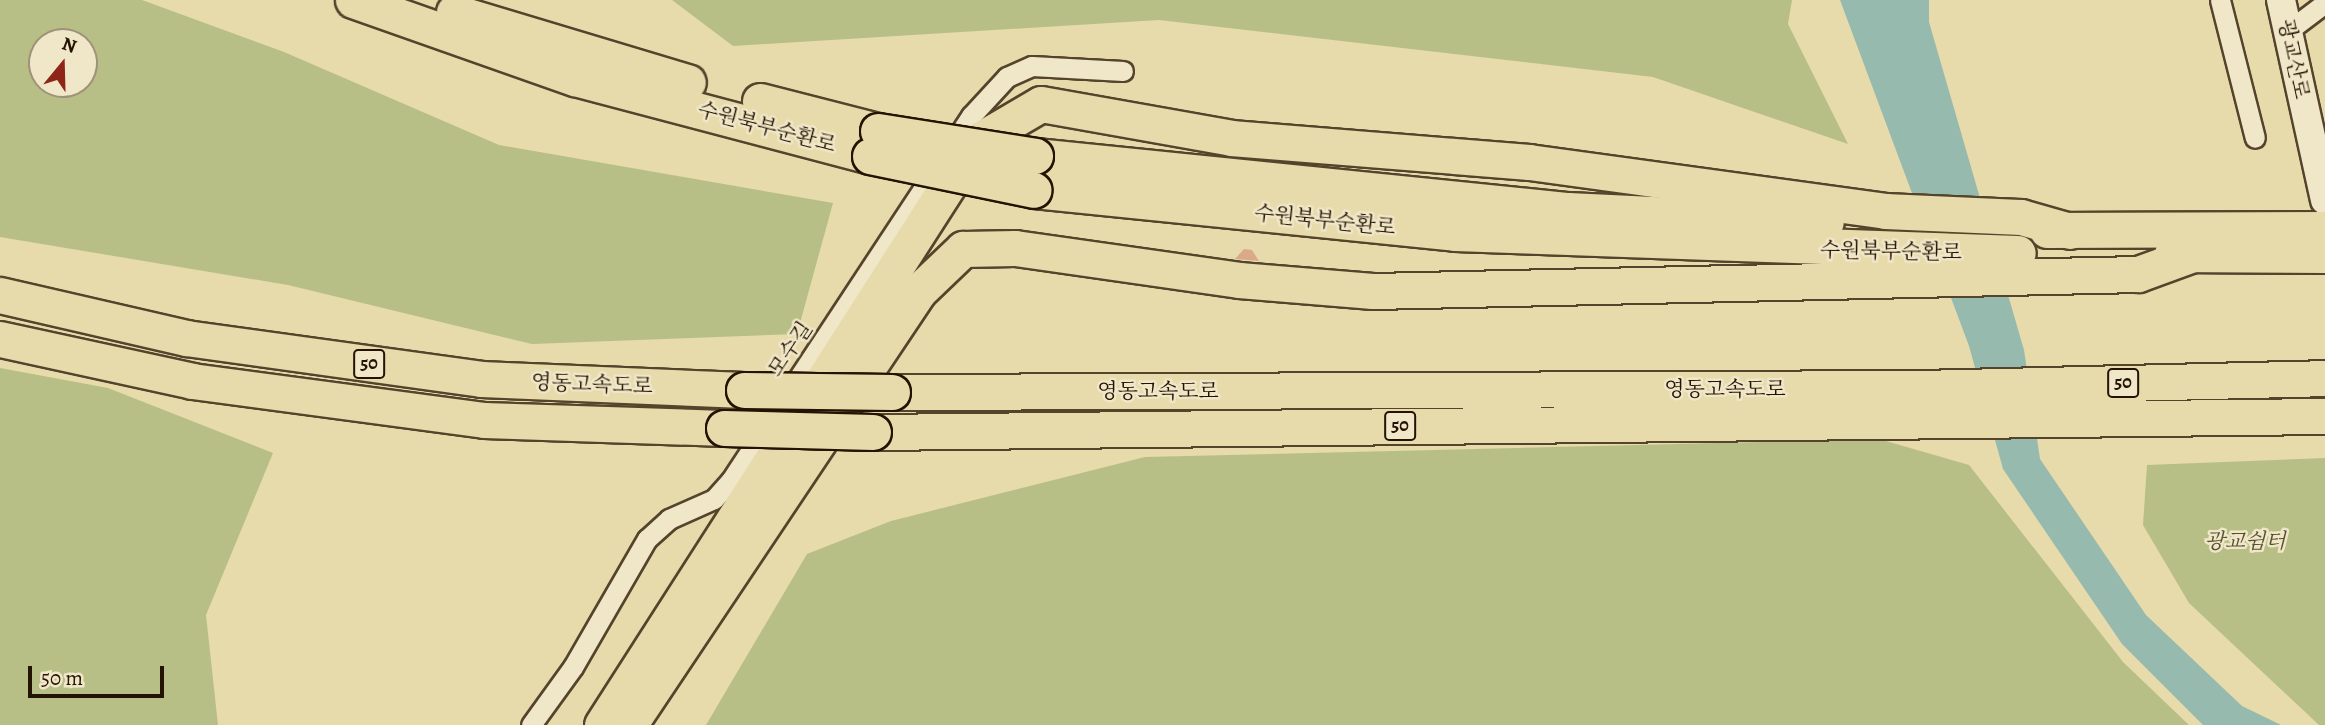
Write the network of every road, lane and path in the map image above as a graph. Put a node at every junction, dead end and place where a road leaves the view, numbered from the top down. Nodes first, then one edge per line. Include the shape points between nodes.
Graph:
1 (353, 0) edge
2 (414, 0) edge
3 (2220, 0) edge
4 (2281, 0) edge
5 (2325, 3) edge
6 (2288, 31) junction
7 (1123, 71) dead end
8 (2255, 138) dead end
9 (874, 143) junction
10 (2319, 144) edge
11 (2325, 200) edge
12 (2325, 229) edge
13 (1895, 242) junction
14 (2325, 255) edge
15 (0, 295) edge
16 (0, 339) edge
17 (2325, 378) edge
18 (1925, 404) junction
19 (2325, 416) edge
20 (531, 725) edge
21 (602, 725) edge
22 (629, 725) edge

1 - 9 highway, 수원북부순환로 via 575,78
2 - 9 highway, 수원북부순환로
3 - 8 street
4 - 6 street, 광교산로
5 - 6 street
6 - 10 street, 광교산로
7 - 20 street, 모수길 via 1032,66 1007,77 971,116 731,480 714,499 668,519 647,539 573,667
9 - 13 highway, 수원북부순환로, bridge via 1034,173 1455,233
10 - 11 street, 광교산로
12 - 13 highway, 수원북부순환로 via 2070,231
13 - 14 highway, 수원북부순환로
13 - 21 highway via 1529,162 1231,138 1041,104 981,139 965,159
13 - 22 highway via 1373,291 1239,280 1015,247 963,249 919,291
15 - 18 highway, 영동고속도로 / 50, bridge via 186,338 481,379 744,390
16 - 18 highway, 영동고속도로 / 50, bridge via 191,382 484,420 873,432
17 - 18 highway, 영동고속도로 / 50
18 - 19 highway, 영동고속도로 / 50

